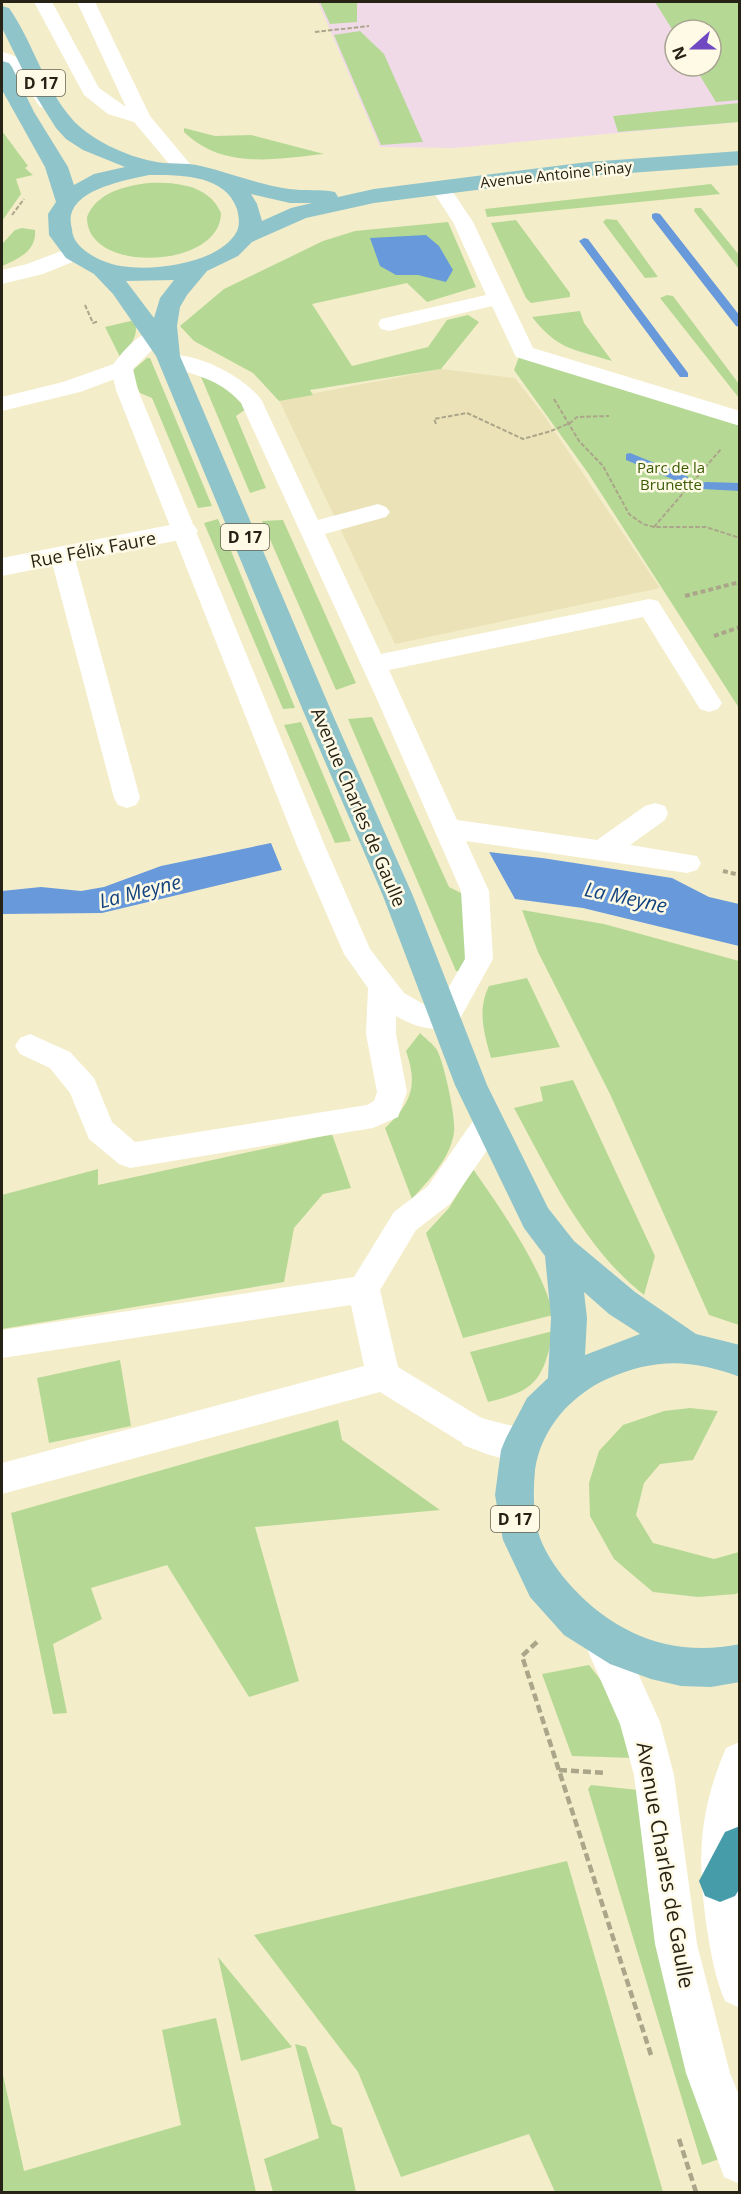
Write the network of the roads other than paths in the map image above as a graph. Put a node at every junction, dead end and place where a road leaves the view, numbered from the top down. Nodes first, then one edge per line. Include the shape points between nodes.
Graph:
1 (43, 2) edge
2 (86, 2) edge
3 (2, 12) edge
4 (2, 58) edge
5 (2, 67) edge
6 (7, 94) edge
7 (55, 110) junction
8 (141, 118) junction
9 (740, 158) edge
10 (149, 168) junction
11 (183, 168) junction
12 (226, 182) junction
13 (440, 187) junction
14 (374, 196) junction
15 (66, 200) junction
16 (244, 237) junction
17 (72, 254) junction
18 (198, 268) junction
19 (102, 269) junction
20 (2, 277) edge
21 (499, 298) junction
22 (389, 324) dead end
23 (164, 351) junction
24 (122, 368) junction
25 (2, 404) edge
26 (740, 419) edge
27 (378, 512) dead end
28 (310, 530) junction
29 (184, 531) junction
30 (62, 555) junction
31 (2, 567) edge
32 (374, 664) junction
33 (709, 703) dead end
34 (127, 798) dead end
35 (655, 813) dead end
36 (446, 828) junction
37 (601, 851) junction
38 (687, 863) dead end
39 (382, 987) junction
40 (446, 1018) junction
41 (30, 1046) dead end
42 (488, 1124) junction
43 (562, 1252) junction
44 (364, 1289) junction
45 (2, 1344) edge
46 (687, 1347) junction
47 (740, 1361) edge
48 (383, 1376) junction
49 (566, 1381) junction
50 (476, 1433) joint
51 (521, 1444) junction
52 (2, 1479) edge
53 (603, 1640) junction
54 (740, 1663) edge
55 (740, 1762) edge
56 (730, 1864) edge
57 (739, 1983) edge
58 (740, 2161) edge

1 - 8 lane via 91,91 115,110
2 - 8 lane
3 - 7 main road, D 17
4 - 7 street via 21,67
5 - 6 main road, D 17
6 - 15 main road, D 17 via 57,165
7 - 10 main road, D 17 via 74,134 92,146
8 - 11 lane
9 - 13 main road, Avenue Antoine Pinay via 651,163
10 - 11 main road, D 17
10 - 15 main road, D 17 via 101,178
11 - 12 main road, D 17
12 - 14 main road, Avenue Antoine Pinay via 290,196
12 - 16 main road, D 17 via 249,208 250,223
13 - 14 main road, Avenue Antoine Pinay
13 - 21 lane via 463,222
14 - 16 main road, Avenue Antoine Pinay via 299,213
15 - 17 main road via 56,226 60,241
16 - 18 main road, D 17 via 218,260
17 - 19 main road, D 17
17 - 20 street
18 - 19 main road, D 17 via 149,275
18 - 23 main road, Avenue Charles de Gaulle / D 17 via 166,307
19 - 23 main road, Avenue Charles de Gaulle / D 17 via 121,289
21 - 22 lane
21 - 26 lane via 524,352
23 - 24 lane via 139,349
23 - 28 lane via 242,388
23 - 40 main road, Avenue Charles de Gaulle / D 17 via 398,896
24 - 25 street via 71,387
24 - 29 lane via 127,390
27 - 28 lane
28 - 32 lane
29 - 30 street, Rue Félix Faure
29 - 39 lane via 311,846 358,954
30 - 31 street, Rue Félix Faure
30 - 34 lane
32 - 33 lane via 649,607
32 - 36 lane
35 - 37 lane
36 - 37 lane
36 - 40 lane via 475,891 479,959
37 - 38 lane
39 - 40 lane via 394,1001 420,1016
39 - 41 lane via 381,1034 392,1092 387,1108 374,1116 130,1155 100,1130 83,1087 60,1060
40 - 42 main road, Avenue Charles de Gaulle / D 17
42 - 43 main road, Avenue Charles de Gaulle / D 17 via 536,1218
42 - 44 lane via 438,1195 405,1221
43 - 46 main road, Avenue Charles de Gaulle / D 17 via 622,1303
43 - 49 main road via 569,1318
44 - 45 lane
44 - 48 lane
46 - 47 main road, D 17
46 - 49 main road, D 17 via 643,1349 602,1360
48 - 50 lane
48 - 52 lane
49 - 51 main road, D 17 via 539,1410
50 - 51 street via 496,1441
51 - 53 main road, D 17 via 513,1491 514,1515 524,1551 543,1586 568,1614
53 - 54 main road, D 17 via 645,1659 688,1667
53 - 58 street, Avenue Charles de Gaulle / D 17 via 640,1722 651,1764 675,1944 708,2073
55 - 56 street via 723,1815
56 - 57 street

